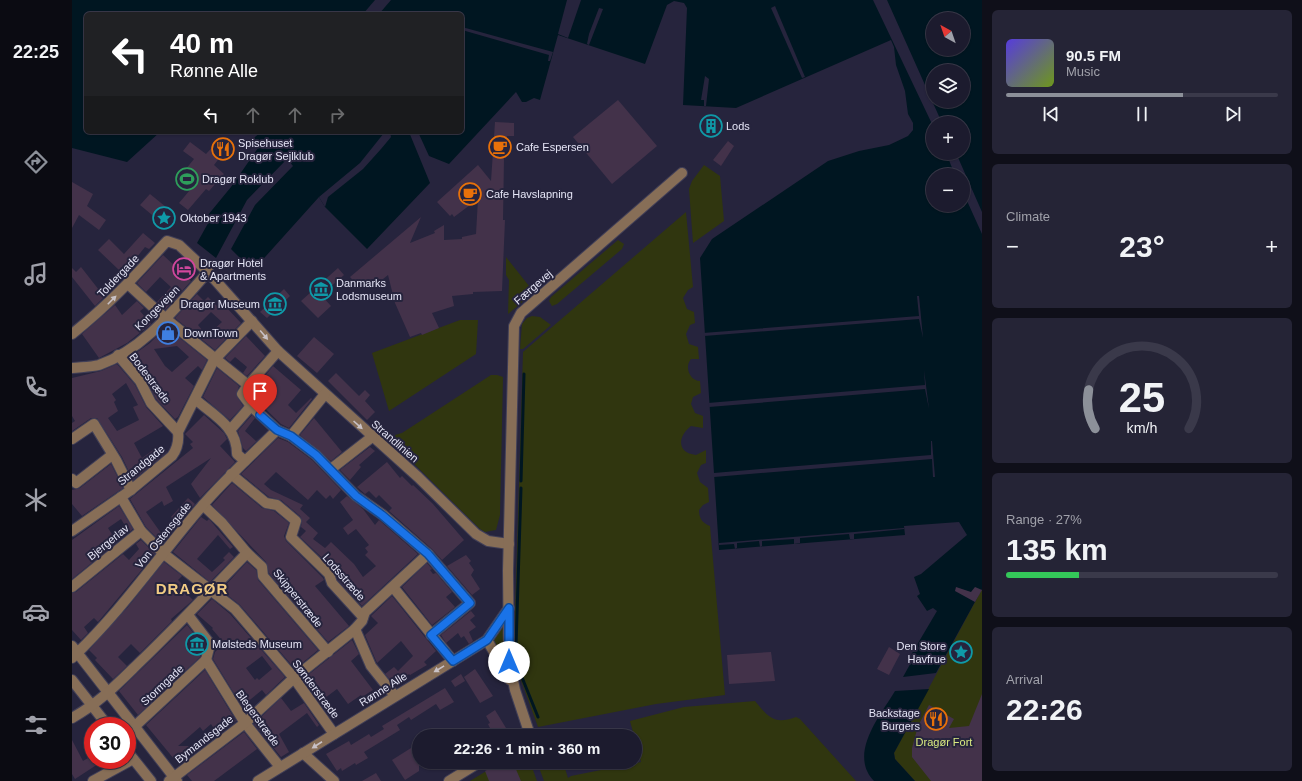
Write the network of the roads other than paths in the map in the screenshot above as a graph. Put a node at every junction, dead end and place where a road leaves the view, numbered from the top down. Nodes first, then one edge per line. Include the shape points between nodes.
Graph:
1 (682, 173) dead end
2 (167, 241) joint
3 (208, 272) junction
4 (128, 284) junction
5 (166, 319) junction
6 (252, 321) junction
7 (72, 334) edge
8 (278, 351) junction
9 (118, 355) junction
10 (214, 360) junction
11 (72, 368) edge
12 (248, 385) junction
13 (325, 394) junction
14 (196, 400) junction
15 (251, 406) junction
16 (231, 429) junction
17 (277, 430) junction
18 (178, 432) junction
19 (291, 436) junction
20 (372, 437) junction
21 (72, 439) edge
22 (112, 455) junction
23 (245, 462) junction
24 (331, 469) junction
25 (231, 474) junction
26 (73, 483) edge
27 (131, 490) junction
28 (121, 497) junction
29 (203, 506) junction
30 (72, 531) edge
31 (141, 531) junction
32 (509, 544) junction
33 (247, 553) junction
34 (164, 554) junction
35 (428, 554) junction
36 (72, 587) edge
37 (393, 588) junction
38 (211, 590) junction
39 (509, 608) junction
40 (188, 615) junction
41 (363, 617) junction
42 (355, 629) junction
43 (431, 635) junction
44 (487, 640) junction
45 (74, 652) edge
46 (328, 652) junction
47 (206, 660) junction
48 (453, 661) junction
49 (294, 678) junction
50 (72, 680) edge
51 (516, 690) junction
52 (108, 693) junction
53 (395, 696) junction
54 (93, 706) junction
55 (101, 717) edge
56 (126, 717) edge
57 (72, 718) edge
58 (244, 723) junction
59 (136, 725) edge
60 (524, 729) edge
61 (136, 730) edge
62 (334, 734) junction
63 (303, 753) junction
64 (136, 762) edge
65 (280, 768) junction
66 (110, 769) edge
67 (469, 769) edge
68 (174, 780) edge
69 (93, 781) edge
70 (151, 781) edge
71 (258, 781) edge
72 (334, 781) edge
73 (449, 781) edge

1 - 32 street, Færgevej via 517,319 514,326
2 - 3 street, Strandlinien via 179,245
2 - 4 street, Toldergade
3 - 5 street, Kongevejen
3 - 6 street, Strandlinien
4 - 5 street
7 -> 4 street, Toldergade via 97,315
5 - 9 street, Kongevejen via 137,344
5 - 10 street
6 -> 8 street, Strandlinien
6 - 10 street, Strandgade
8 - 12 street
8 - 13 street, Strandlinien
9 - 11 street, Kongevejen via 99,365
9 - 18 street, Bodestræde via 140,381 152,403
10 - 12 street
10 - 14 street, Strandgade
12 - 15 street via 242,394
13 - 19 street
13 -> 20 street, Strandlinien
14 - 16 street
14 - 18 street, Strandgade
15 - 16 street
15 - 17 street
16 - 23 street via 237,442 237,454
17 - 19 street
17 - 23 street, Von Ostensgade
18 - 27 street, Strandgade via 177,450
19 - 24 street
20 - 24 street
20 - 32 street, Strandlinien via 476,534 488,541
21 - 22 street via 94,424
22 - 26 street
22 - 27 street
23 - 25 street, Von Ostensgade
24 - 35 street via 356,496
25 - 29 street, Von Ostensgade
25 - 41 street, Lodsstræde via 266,503 278,505 296,521 291,537 329,574 332,583
27 - 28 street, Strandgade
28 - 30 street, Strandgade
28 - 31 street, Sønderstræde
29 - 33 street, Skipperstræde via 222,523
29 - 34 street, Von Ostensgade
31 - 34 street, Sønderstræde
31 - 36 street, Bjergerlav
32 - 39 street
33 - 38 street
33 - 46 street, Skipperstræde via 262,567 263,576
34 - 38 street, Sønderstræde
34 - 45 street, Von Ostensgade
35 - 37 street, Bymandsgade
35 - 43 street via 470,603
37 - 41 street, Bymandsgade via 365,612
37 - 43 street
38 - 40 street
38 - 49 street, Sønderstræde via 235,609
39 - 44 street, Rønne Alle
39 - 51 street via 509,662
40 - 47 street via 210,644
40 - 52 street
41 - 42 street, Bymandsgade
42 - 46 street, Bymandsgade
42 - 53 street via 372,666
43 - 48 street
44 - 48 street, Rønne Alle
44 - 51 street
45 - 52 street
46 - 49 street, Bymandsgade
47 - 58 street, Blegerstræde
47 - 59 street, Stormgade
48 -> 53 street, Rønne Alle
49 - 58 street, Bymandsgade
49 - 62 street, Sønderstræde
50 - 54 street
51 - 60 street
52 - 54 street
52 - 56 street
53 - 62 street, Rønne Alle
54 - 55 street
54 - 57 street
58 - 65 street, Blegerstræde
58 - 68 street, Bymandsgade
61 - 68 street
62 -> 63 street, Rønne Alle
63 - 65 street, Rønne Alle
63 - 72 street
64 - 70 street
65 - 71 street, Rønne Alle
66 - 69 street
67 - 73 street

